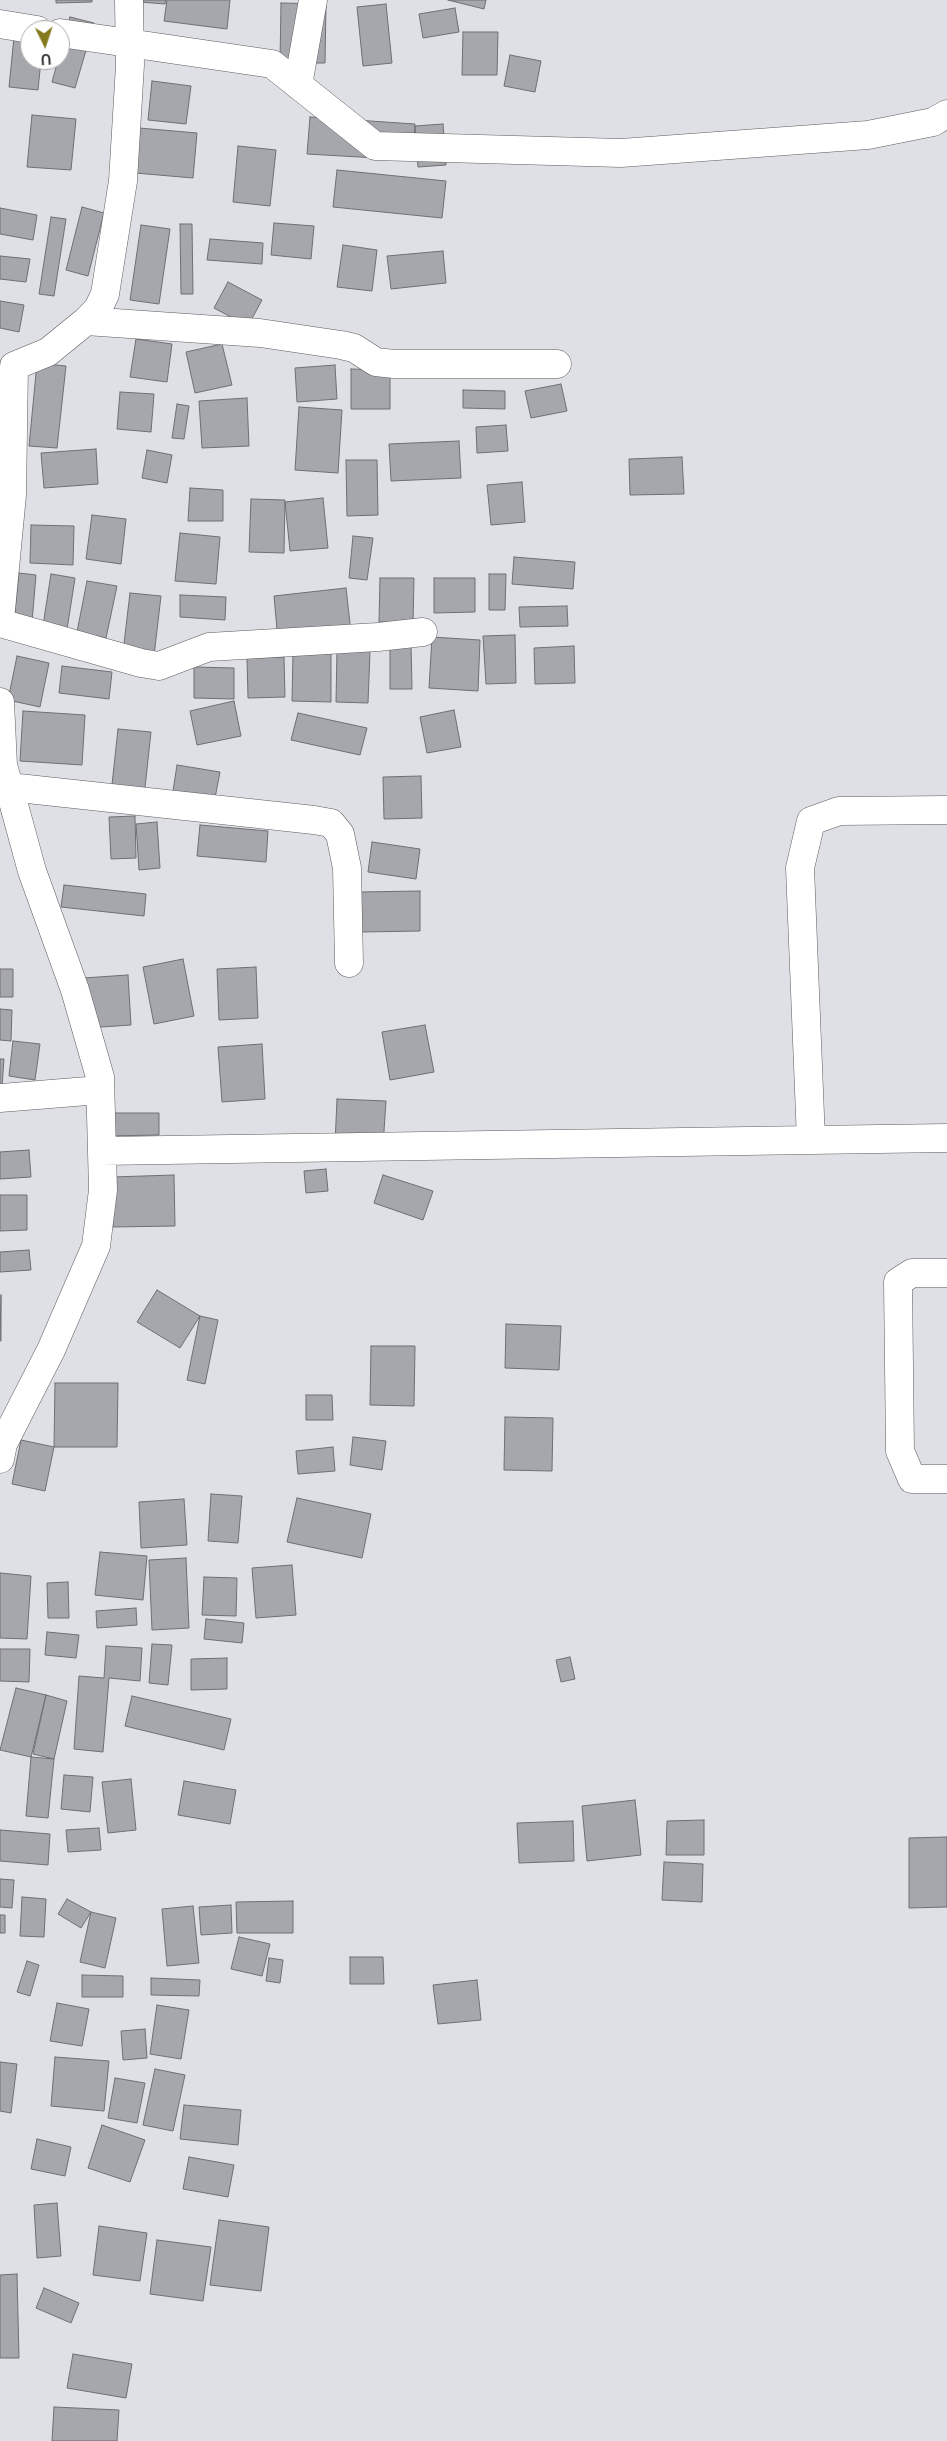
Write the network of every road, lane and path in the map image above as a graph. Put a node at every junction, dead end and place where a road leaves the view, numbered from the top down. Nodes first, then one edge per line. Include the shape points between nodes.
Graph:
1 (129, 0) edge
2 (314, 0) edge
3 (0, 24) edge
4 (20, 27) edge
5 (70, 35) edge
6 (130, 44) junction
7 (298, 85) junction
8 (947, 114) edge
9 (86, 321) junction
10 (557, 364) dead end
11 (7, 365) edge
12 (0, 622) edge
13 (423, 632) dead end
14 (0, 702) edge
15 (10, 787) junction
16 (947, 810) edge
17 (349, 963) dead end
18 (100, 1090) junction
19 (0, 1098) edge
20 (947, 1138) edge
21 (811, 1140) junction
22 (102, 1152) junction
23 (947, 1273) edge
24 (0, 1459) edge
25 (947, 1479) edge

1 - 6 street
2 - 7 street
3 - 4 street
5 - 6 street
6 - 7 street via 272,64
6 - 9 street via 123,181 108,276 98,309
7 - 8 street via 375,146 621,153 868,136 933,122
9 - 10 street via 260,333 341,344 376,362 394,364
9 - 11 street via 48,352
11 - 12 street via 12,495
12 - 13 street via 159,666 209,647
14 - 15 street via 3,765
15 - 17 street via 331,823 340,834 347,868
15 - 18 street via 32,871 75,990 100,1077
16 - 21 street via 839,811 811,821 800,868
18 - 19 street
18 - 22 street
20 - 21 street
21 - 22 street
22 - 24 street via 96,1246 51,1350 2,1444
23 - 25 street via 912,1273 898,1282 900,1452 912,1480

